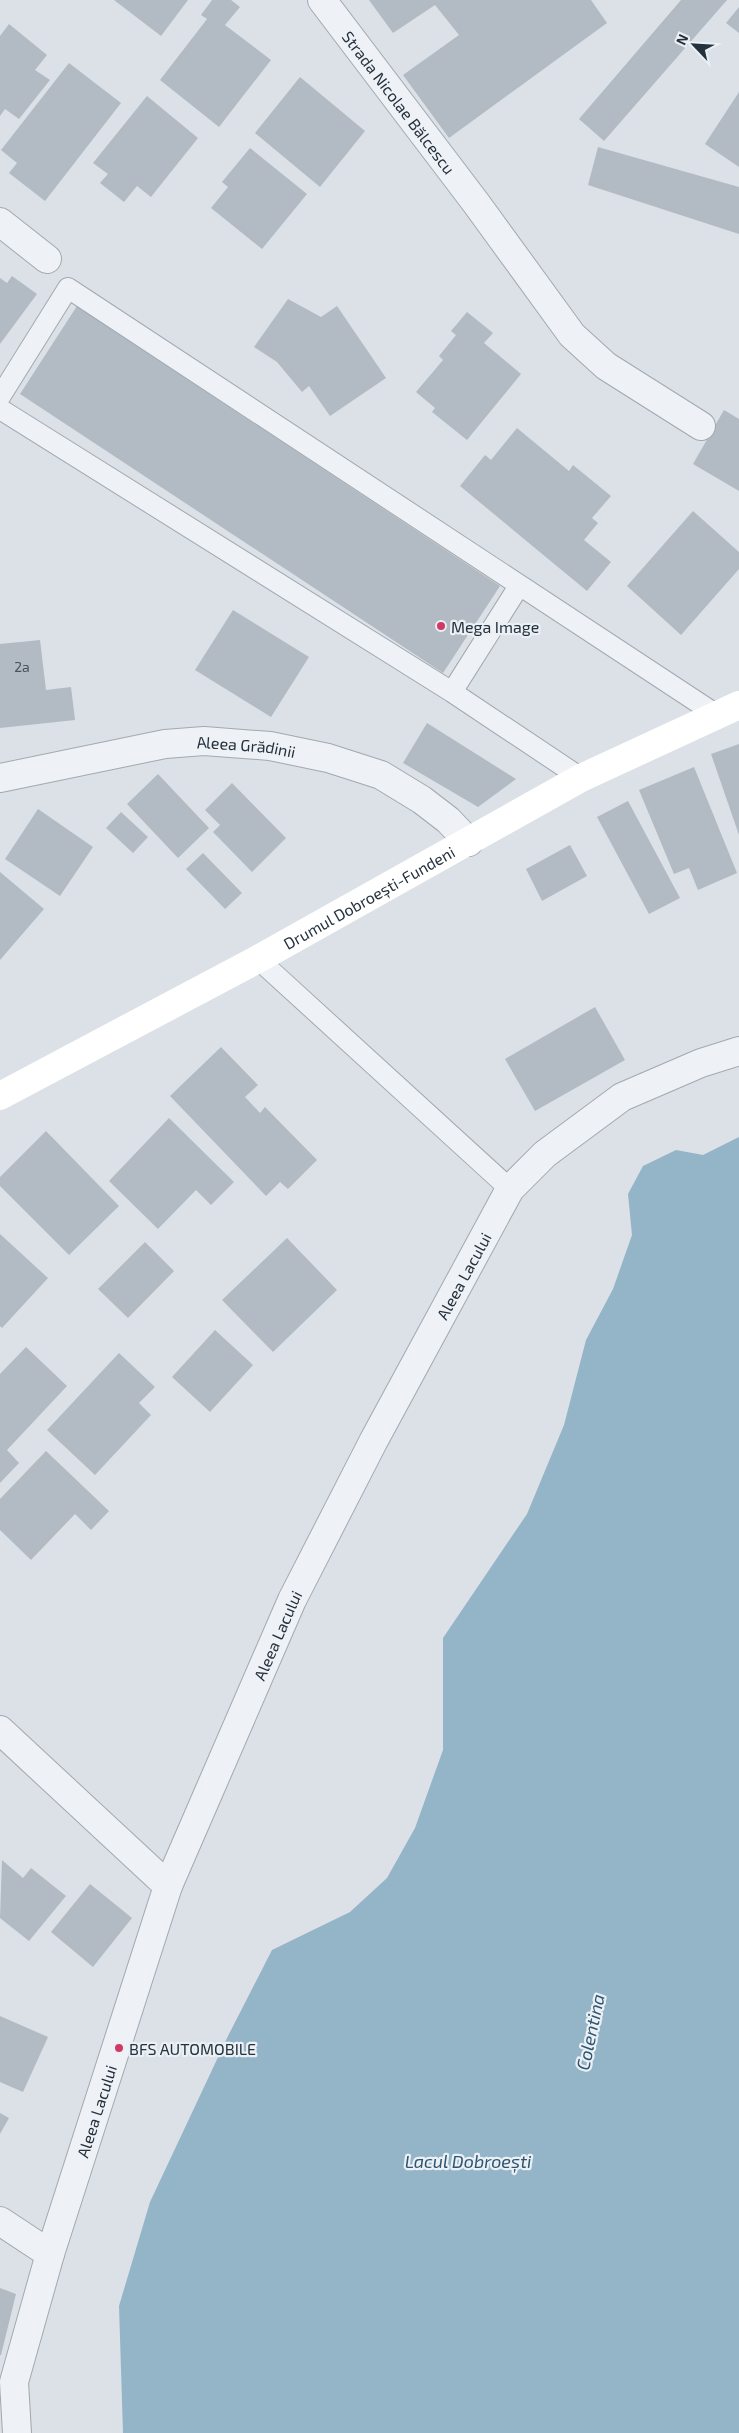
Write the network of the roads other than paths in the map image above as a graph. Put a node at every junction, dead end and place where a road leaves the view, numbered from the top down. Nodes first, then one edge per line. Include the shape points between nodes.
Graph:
1 (322, 0) edge
2 (0, 222) edge
3 (47, 259) dead end
4 (0, 397) edge
5 (0, 409) edge
6 (701, 426) dead end
7 (519, 586) junction
8 (452, 692) junction
9 (728, 710) edge
10 (0, 778) edge
11 (581, 778) junction
12 (469, 842) junction
13 (258, 959) junction
14 (739, 1051) edge
15 (0, 1096) edge
16 (510, 1188) junction
17 (0, 1730) edge
18 (168, 1886) junction
19 (0, 2221) edge
20 (50, 2254) junction
21 (7, 2378) edge
22 (18, 2433) edge

1 - 6 street, Strada Nicolae Bălcescu via 572,335 606,366
2 - 3 street
4 - 7 lane via 68,288
5 - 8 lane
7 - 8 lane
7 - 9 lane
8 - 11 lane
9 - 11 street, Drumul Dobroești-Fundeni
10 - 12 street, Aleea Grădinii via 165,744 204,741 270,746 328,758 381,776 422,800
11 - 12 street, Drumul Dobroești-Fundeni
12 - 13 street, Drumul Dobroești-Fundeni
13 - 15 street, Drumul Dobroești-Fundeni
13 - 16 lane
14 - 16 street, Aleea Lacului via 701,1063 622,1097 545,1154
16 - 18 street, Aleea Lacului via 292,1600
17 - 18 street
18 - 20 street, Aleea Lacului
19 - 20 street
20 - 21 street, Aleea Lacului
21 - 22 street, Aleea Lacului

